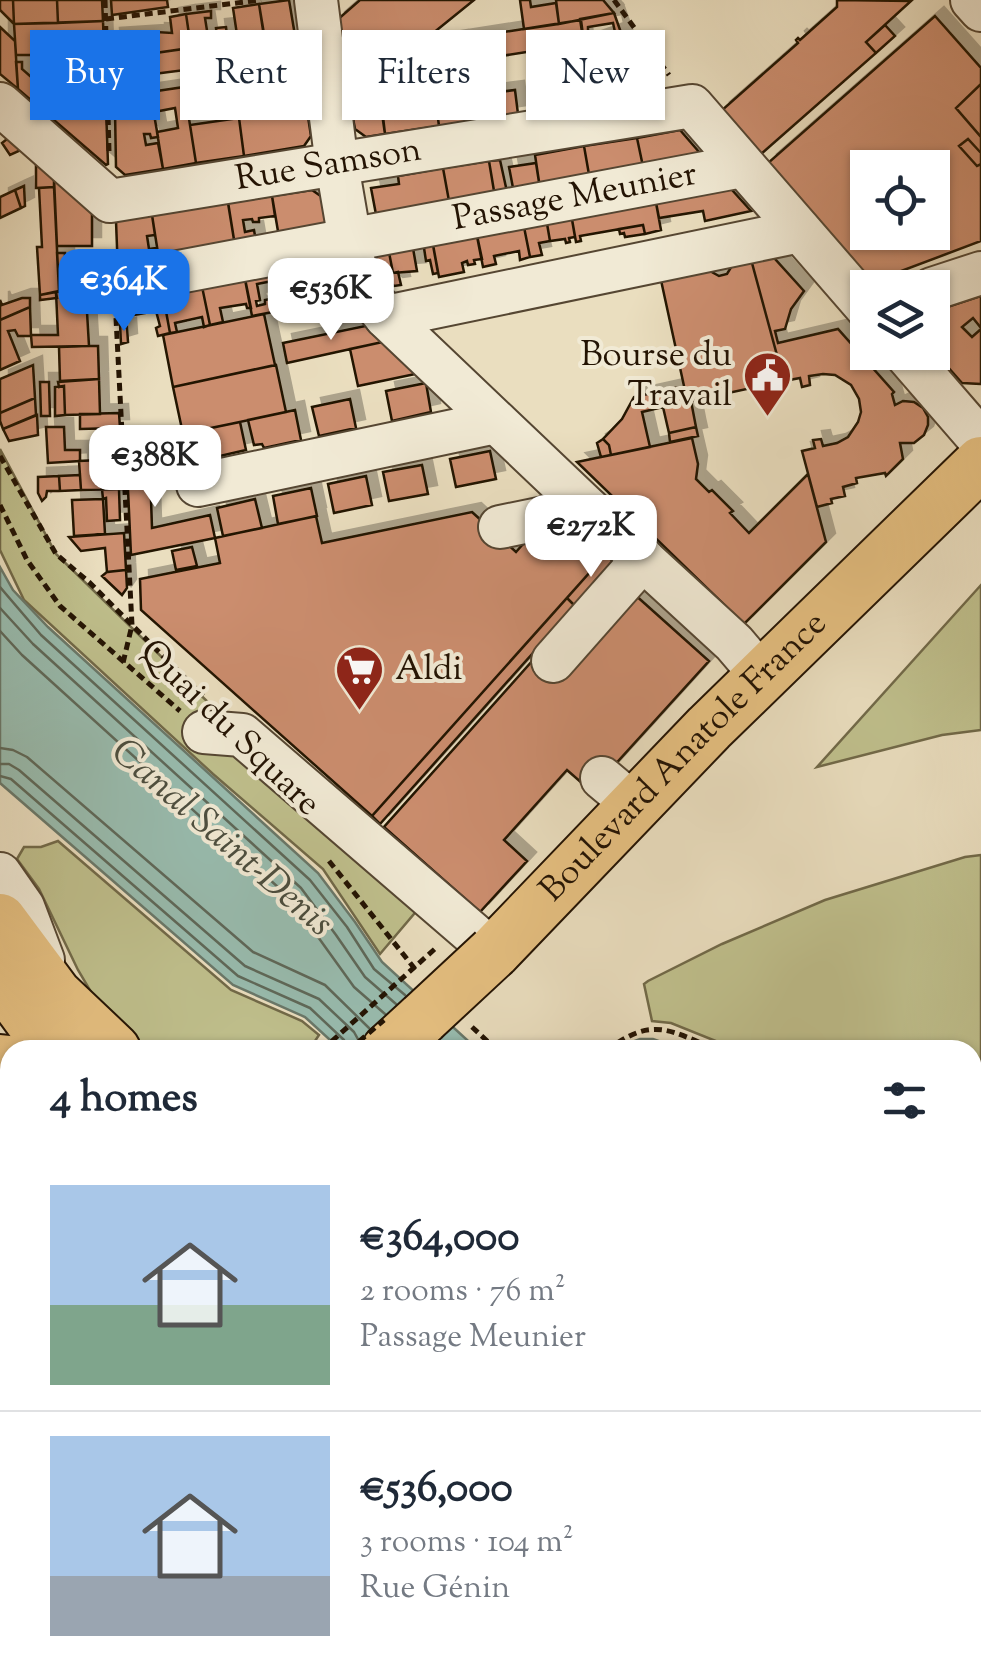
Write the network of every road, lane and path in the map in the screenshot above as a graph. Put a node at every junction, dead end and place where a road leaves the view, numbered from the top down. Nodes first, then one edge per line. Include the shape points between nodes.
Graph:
1 (105, 0) edge
2 (261, 0) edge
3 (316, 0) edge
4 (614, 0) edge
5 (972, 0) edge
6 (981, 10) edge
7 (106, 19) junction
8 (0, 104) edge
9 (692, 106) junction
10 (338, 165) junction
11 (742, 166) junction
12 (110, 200) junction
13 (800, 231) junction
14 (350, 241) junction
15 (981, 274) edge
16 (950, 283) edge
17 (114, 284) joint
18 (850, 288) edge
19 (386, 316) junction
20 (429, 320) dead end
21 (919, 370) edge
22 (496, 422) junction
23 (981, 442) edge
24 (0, 456) edge
25 (981, 463) edge
26 (198, 485) dead end
27 (0, 506) edge
28 (588, 509) junction
29 (500, 526) dead end
30 (644, 559) junction
31 (132, 624) junction
32 (553, 661) dead end
33 (123, 663) junction
34 (763, 677) junction
35 (223, 734) junction
36 (318, 850) dead end
37 (0, 874) edge
38 (0, 920) edge
39 (494, 952) junction
40 (15, 1009) edge
41 (410, 1013) edge
42 (44, 1040) edge
43 (90, 1040) edge
44 (621, 1040) edge
45 (692, 1040) edge

1 - 7 path
2 - 7 path
3 - 10 street
4 - 9 path
5 - 6 street
7 - 12 path
8 - 12 street
9 - 10 street, Rue Samson
9 - 11 street
10 - 12 street, Rue Samson
10 - 14 street
11 - 13 street
11 - 14 street, Passage Meunier
13 - 18 street
13 - 19 street
14 - 17 street, Passage Meunier
14 - 19 street via 357,281
15 - 16 street
17 - 31 path
19 - 20 street
19 - 22 street
21 - 23 street
22 - 26 street
22 - 28 street
24 - 31 path via 56,554
25 - 34 main road, Boulevard Anatole France
27 - 33 path, Quai du Square via 60,606
28 - 29 street
28 - 30 street
30 - 32 street
30 - 34 street
31 - 33 path
31 - 35 path
33 - 35 path, Quai du Square
34 - 39 main road, Boulevard Anatole France via 617,791
35 - 39 street
36 - 41 path, Quai du Square
37 - 40 street via 24,907
38 - 40 main road
39 - 41 main road, Boulevard Anatole France, bridge
40 - 42 main road
40 - 43 main road
44 - 45 path via 650,1029

